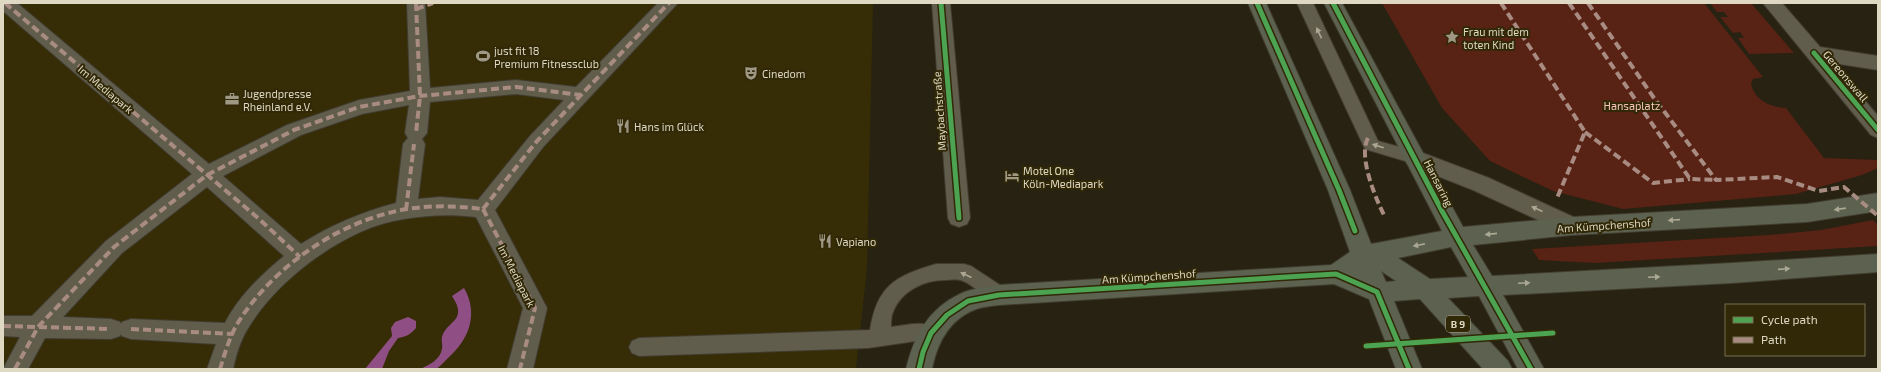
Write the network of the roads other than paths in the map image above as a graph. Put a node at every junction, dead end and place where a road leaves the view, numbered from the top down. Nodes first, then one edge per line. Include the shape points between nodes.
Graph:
1 (5, 3) edge
2 (416, 3) edge
3 (669, 3) edge
4 (941, 3) edge
5 (1257, 3) edge
6 (1305, 3) edge
7 (1333, 3) edge
8 (1772, 3) edge
9 (1814, 53) junction
10 (1878, 63) edge
11 (581, 95) junction
12 (420, 96) junction
13 (1878, 130) edge
14 (1415, 158) junction
15 (207, 175) junction
16 (1878, 202) edge
17 (482, 209) junction
18 (406, 210) junction
19 (959, 218) dead end
20 (1572, 226) junction
21 (1458, 237) junction
22 (1371, 254) junction
23 (300, 257) junction
24 (1878, 263) edge
25 (1336, 274) junction
26 (1486, 285) junction
27 (1425, 289) junction
28 (1377, 292) junction
29 (999, 295) junction
30 (3, 326) edge
31 (38, 327) junction
32 (931, 333) junction
33 (233, 334) junction
34 (879, 337) junction
35 (639, 347) dead end
36 (15, 369) edge
37 (220, 369) edge
38 (520, 369) edge
39 (919, 369) edge
40 (1409, 369) edge
41 (1499, 369) edge
42 (1531, 369) edge

1 - 15 street, Im Mediapark
2 - 12 street
3 - 11 street
4 - 19 street, Maybachstraße
5 - 22 main road via 1355,231
14 -> 6 lane via 1371,145
7 - 14 main road, Hansaring
8 - 9 street, Gereonswall
9 - 10 street
9 - 13 street, Gereonswall
11 - 12 street via 516,87
11 - 17 street via 537,141
12 - 15 street via 359,107 294,130
12 - 18 street
20 -> 14 street, Hansaring via 1481,184
14 - 21 main road, Hansaring
15 - 23 street, Im Mediapark
15 - 31 street via 114,247
16 -> 20 main road, Am Kümpchenshof via 1807,213
17 - 18 street via 446,206
17 - 38 street, Im Mediapark via 536,308
18 - 23 street via 352,227 325,240
20 -> 21 main road, Am Kümpchenshof
21 -> 22 main road, Am Kümpchenshof
21 - 26 main road, Hansaring
22 - 25 main road, Am Kümpchenshof
22 - 26 main road via 1437,276
22 - 27 main road, B 9
22 - 28 main road
23 - 33 street via 277,275 257,297 239,321
26 -> 24 main road, Am Kümpchenshof
25 - 28 main road, Am Kümpchenshof
25 - 29 main road, Am Kümpchenshof
26 - 27 main road, Am Kümpchenshof
26 - 42 main road, Hansaring
27 - 28 main road, Am Kümpchenshof
27 - 41 main road, B 9
28 - 40 main road
29 - 32 main road, Am Kümpchenshof via 968,301 947,315
29 -> 34 lane via 964,272 936,272 915,278 898,288 883,310
30 - 31 street
31 - 33 street
31 - 36 street
32 - 34 lane via 916,332
32 - 39 main road
33 - 37 street via 226,347
34 - 35 lane

